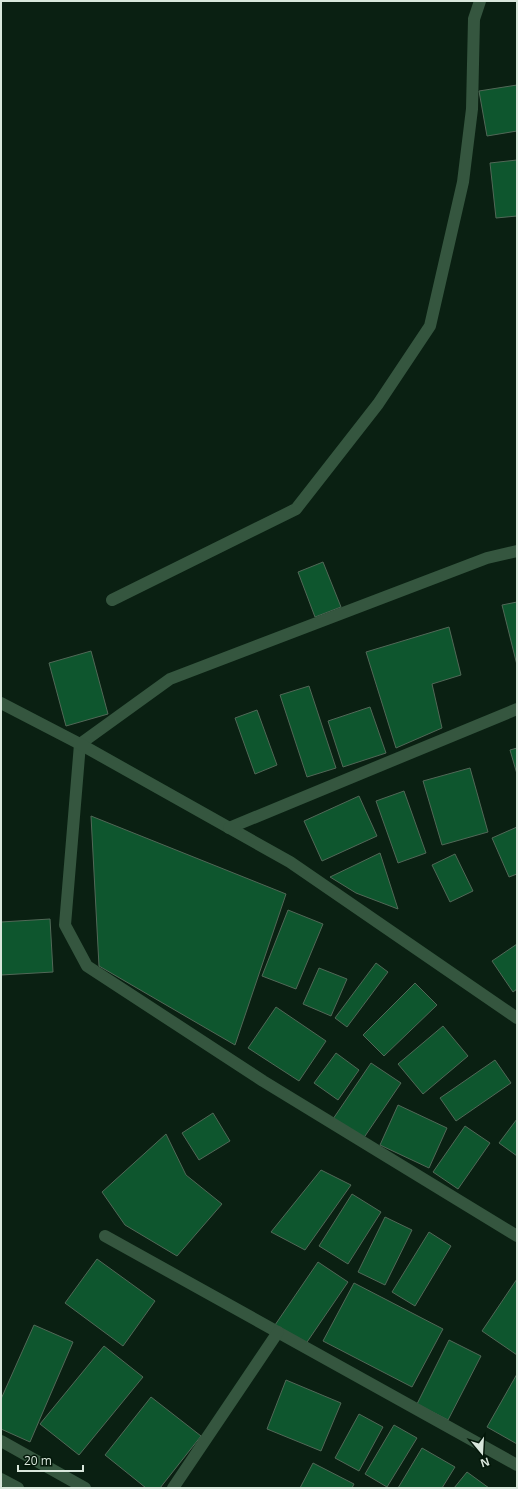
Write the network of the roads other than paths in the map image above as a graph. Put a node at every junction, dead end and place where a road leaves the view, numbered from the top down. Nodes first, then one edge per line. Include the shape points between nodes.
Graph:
1 (480, 1) edge
2 (517, 551) edge
3 (112, 600) dead end
4 (1, 703) edge
5 (517, 710) edge
6 (80, 744) junction
7 (229, 828) junction
8 (517, 1018) edge
9 (105, 1236) dead end
10 (517, 1236) edge
11 (278, 1332) junction
12 (1, 1441) edge
13 (517, 1465) edge
14 (1, 1479) edge
15 (18, 1488) edge
16 (85, 1488) edge
17 (173, 1488) edge

1 - 3 street via 474,19 472,110 463,182 430,326 378,404 296,509
2 - 6 street via 487,558 170,679
4 - 6 street
5 - 7 street
6 - 7 street
6 - 10 street via 65,925 87,966 263,1081
7 - 8 street via 290,862
9 - 11 street
11 - 13 street
11 - 17 street
12 - 16 street
14 - 15 street

